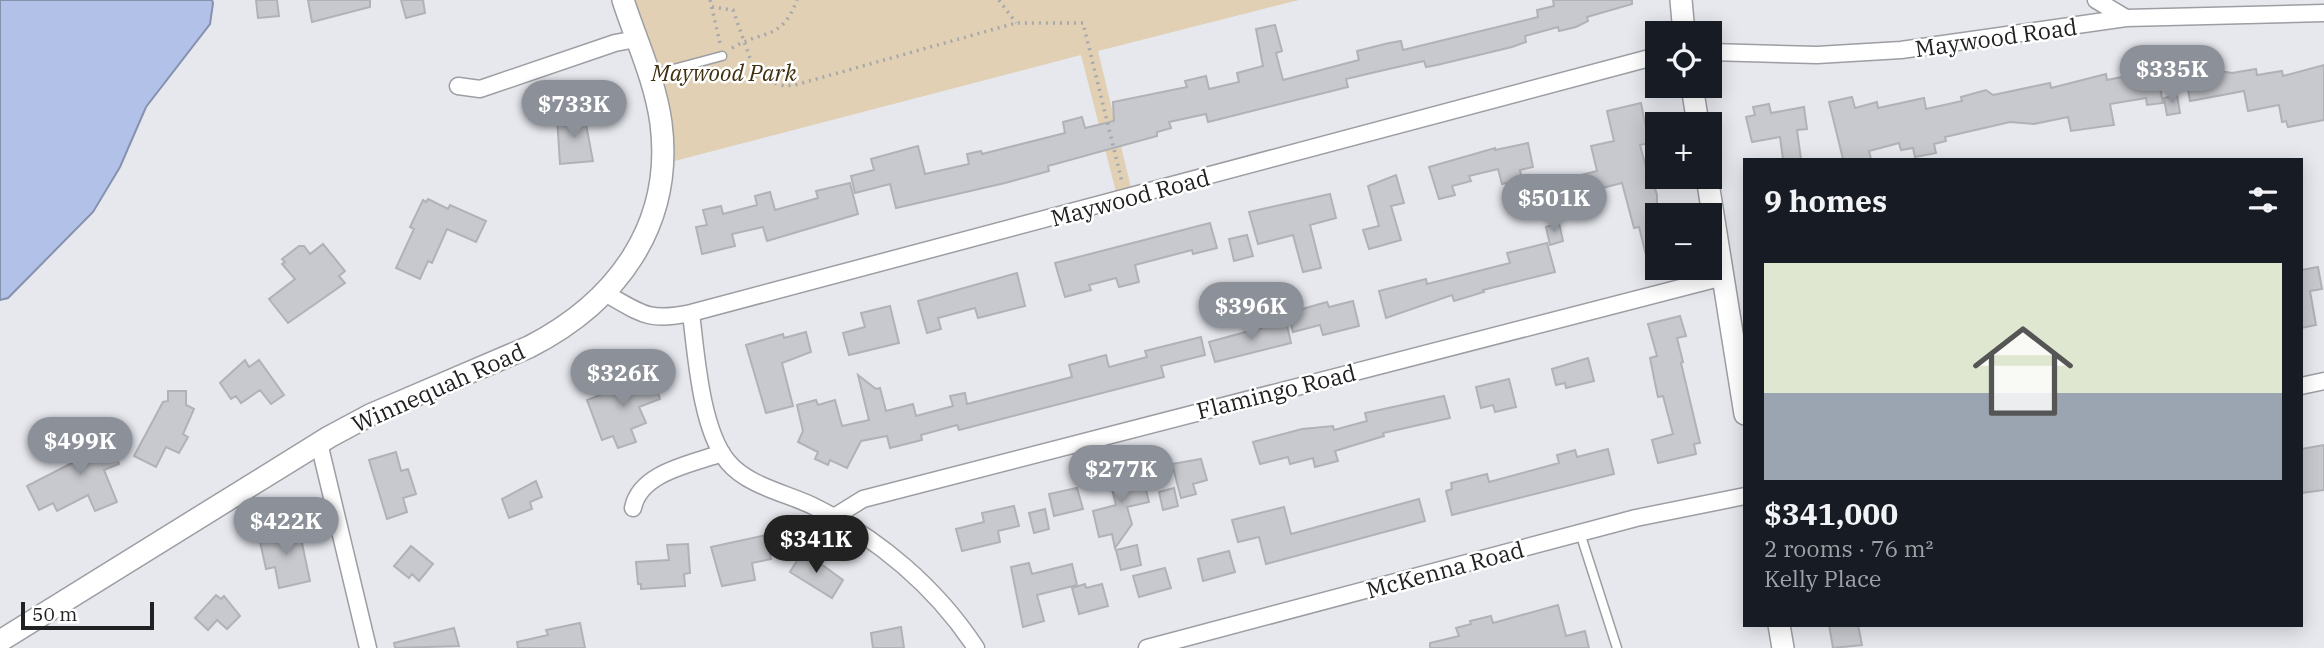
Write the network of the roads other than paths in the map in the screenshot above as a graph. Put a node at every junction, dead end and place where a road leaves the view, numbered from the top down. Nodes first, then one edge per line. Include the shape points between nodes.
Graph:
1 (623, 0) edge
2 (1681, 0) edge
3 (2096, 0) edge
4 (2324, 13) edge
5 (2126, 18) junction
6 (1683, 21) edge
7 (636, 39) junction
8 (1722, 52) edge
9 (722, 56) road end
10 (1645, 59) edge
11 (650, 75) junction
12 (458, 86) dead end
13 (1709, 189) edge
14 (1723, 277) junction
15 (606, 293) junction
16 (691, 313) junction
17 (2324, 381) edge
18 (2303, 386) edge
19 (1743, 402) edge
20 (319, 443) junction
21 (722, 453) junction
22 (1743, 496) edge
23 (633, 508) dead end
24 (834, 517) junction
25 (1580, 533) junction
26 (1779, 627) edge
27 (0, 641) edge
28 (368, 648) edge
29 (976, 648) edge
30 (1147, 648) edge
31 (1617, 648) edge
32 (1783, 648) edge

1 - 7 street, Winnequah Road
2 - 6 street
3 - 5 street
4 - 5 street, Maywood Road
5 - 8 street, Maywood Road via 1901,50 1817,55
7 - 11 street, Winnequah Road
7 - 12 street via 480,89
9 - 11 lane
10 - 16 street, Maywood Road
11 - 15 street, Winnequah Road via 661,123 660,180 640,246
13 - 14 street
14 - 19 street
14 - 24 street, Flamingo Road via 863,499
15 - 16 street, Maywood Road via 649,317
15 - 20 street, Winnequah Road via 555,334 370,415
16 - 21 street via 707,412
17 - 18 street
20 - 27 street, Winnequah Road
20 - 28 street
21 - 23 street via 652,480 639,490
21 - 24 street via 751,480
22 - 25 street, McKenna Road
24 - 29 street via 884,548 947,609
25 - 30 street, McKenna Road
25 - 31 lane
26 - 32 street

